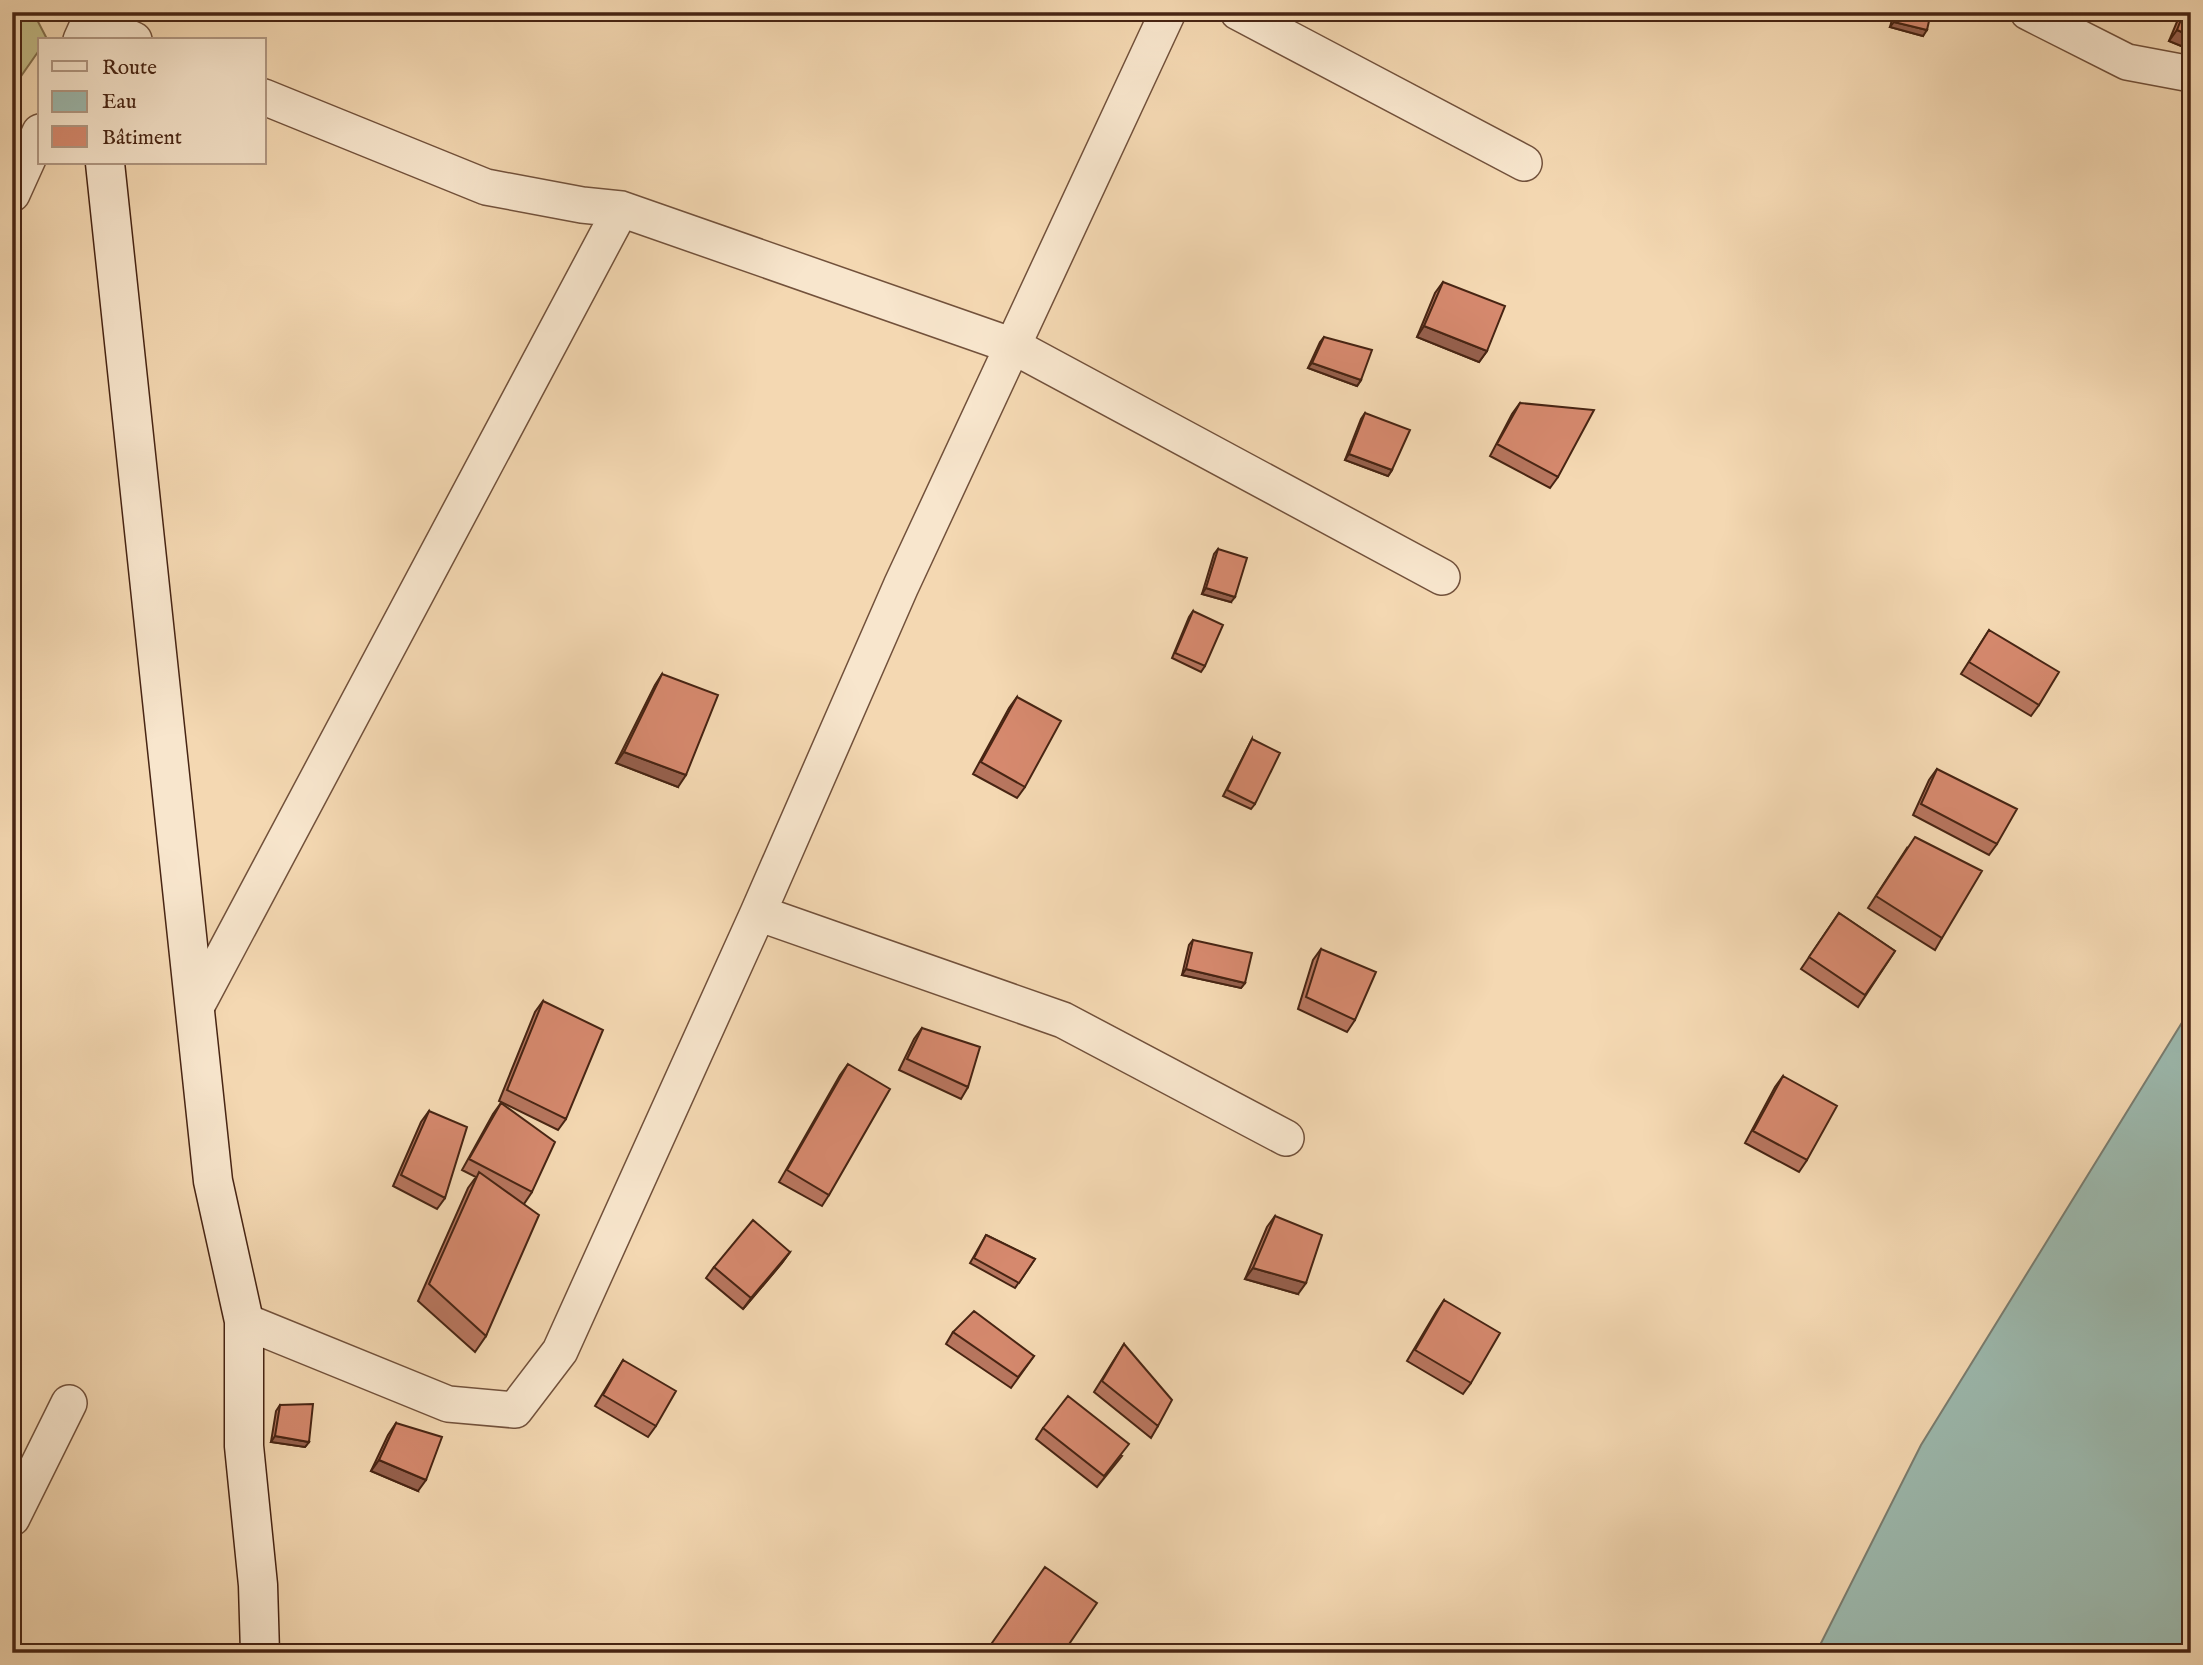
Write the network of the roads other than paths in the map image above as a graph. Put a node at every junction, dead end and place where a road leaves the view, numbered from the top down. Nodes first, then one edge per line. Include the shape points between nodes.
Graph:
1 (1168, 12) edge
2 (1238, 12) edge
3 (2028, 12) edge
4 (88, 28) edge
5 (126, 38) edge
6 (2191, 74) edge
7 (266, 98) edge
8 (38, 136) edge
9 (1524, 163) dead end
10 (105, 164) edge
11 (12, 194) edge
12 (621, 209) junction
13 (1013, 346) junction
14 (1442, 576) dead end
15 (758, 913) junction
16 (195, 1009) junction
17 (1286, 1138) dead end
18 (244, 1321) junction
19 (69, 1404) dead end
20 (12, 1518) edge
21 (260, 1653) edge

1 - 13 street
2 - 9 street
3 - 6 street via 2127,62
4 - 5 street
7 - 12 street via 486,187
8 - 11 street
10 - 16 street
12 - 13 street
12 - 16 street
13 - 14 street
13 - 15 street via 901,586
15 - 17 street via 1063,1020
15 - 18 street via 560,1351 515,1410 448,1404
16 - 18 street via 213,1181
18 - 21 street via 244,1446
19 - 20 street

